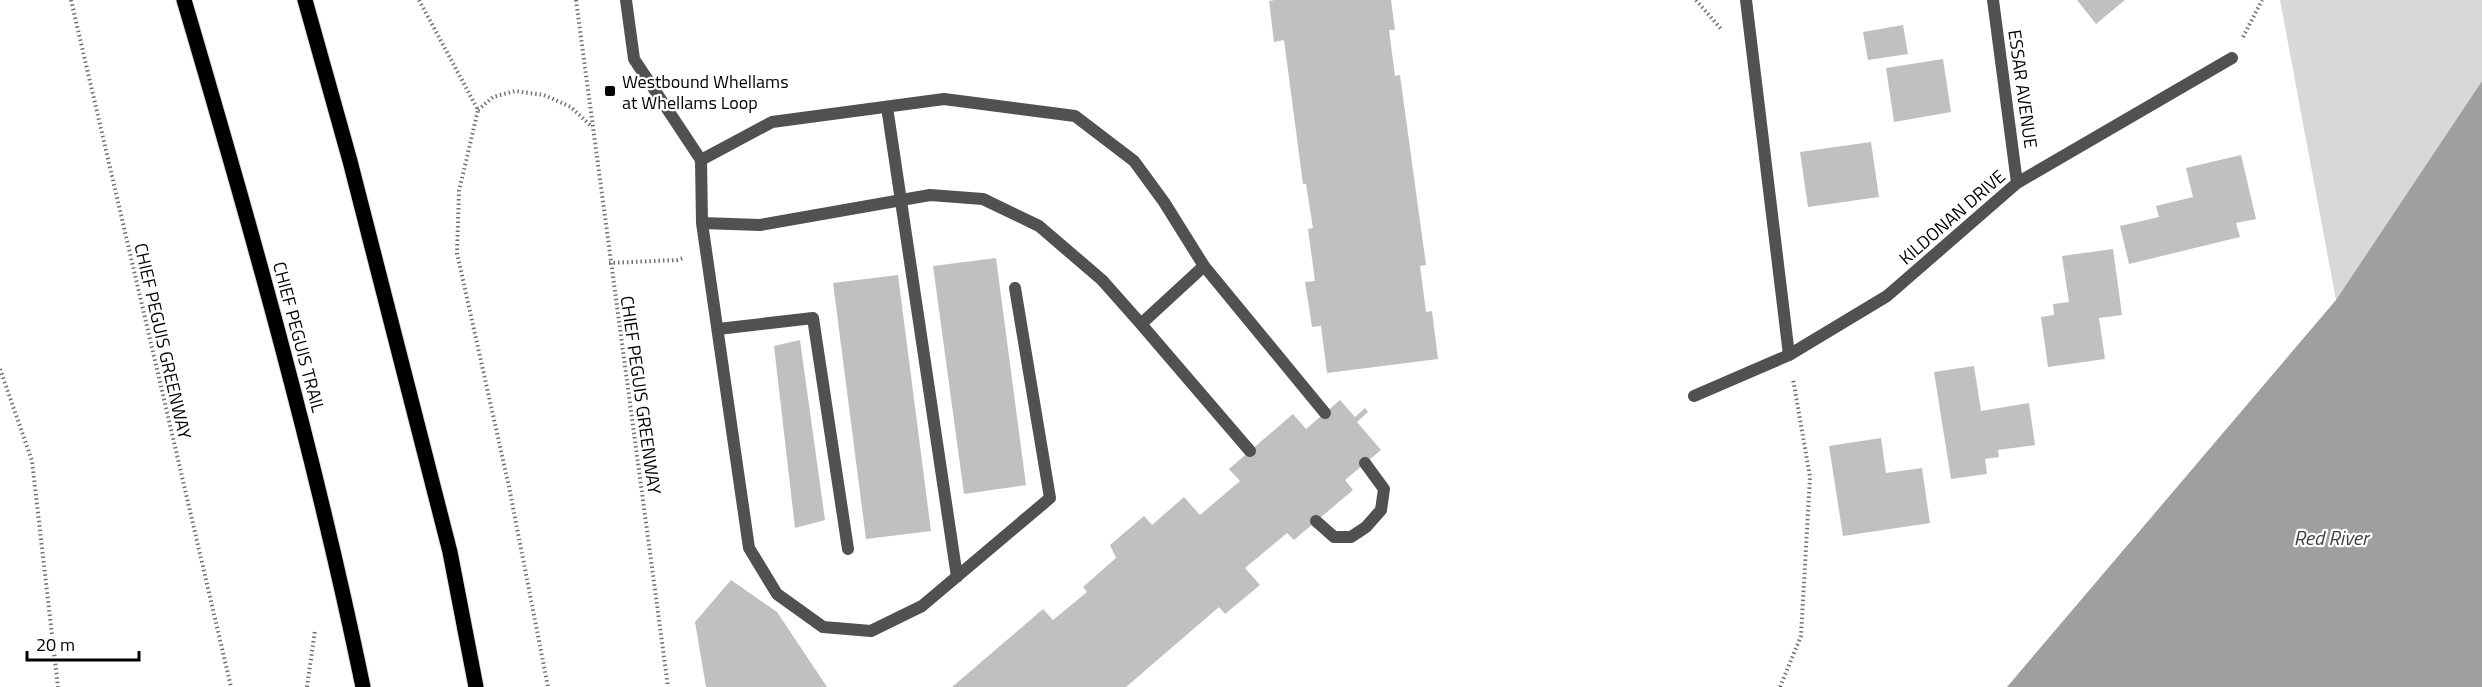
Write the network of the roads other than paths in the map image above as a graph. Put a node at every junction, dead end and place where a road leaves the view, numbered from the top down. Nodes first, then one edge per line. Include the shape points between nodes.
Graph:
1 (184, 0) edge
2 (305, 0) edge
3 (626, 0) edge
4 (1746, 0) edge
5 (1993, 0) edge
6 (2232, 58) road end
7 (887, 107) junction
8 (701, 160) junction
9 (2018, 183) junction
10 (900, 200) junction
11 (702, 223) junction
12 (1204, 266) junction
13 (1015, 288) dead end
14 (1141, 324) junction
15 (718, 329) junction
16 (1789, 355) junction
17 (1694, 396) dead end
18 (1325, 413) dead end
19 (1250, 451) dead end
20 (1365, 464) dead end
21 (1316, 521) dead end
22 (848, 549) dead end
23 (957, 577) junction
24 (363, 687) edge
25 (476, 687) edge

1 - 24 main road, CHIEF PEGUIS TRAIL via 294,393
2 - 25 main road via 450,552
3 - 8 street via 634,59
4 - 16 street
5 - 9 street, ESSAR AVENUE
6 - 9 street, KILDONAN DRIVE
7 - 8 street via 772,122
7 - 10 street
7 - 12 street via 944,99 1075,116 1134,161
8 - 11 street
9 - 16 street, KILDONAN DRIVE via 1887,296
10 - 11 street via 760,225
10 - 14 street via 930,195 983,199 1039,226 1102,280
10 - 23 street
11 - 15 street
12 - 14 street
12 - 18 street
13 - 23 street via 1050,498
14 - 19 street
15 - 22 street via 813,318
15 - 23 street via 749,548 777,594 823,627 870,632 922,606
16 - 17 street, KILDONAN DRIVE
20 - 21 street via 1384,489 1381,510 1351,537 1334,537

